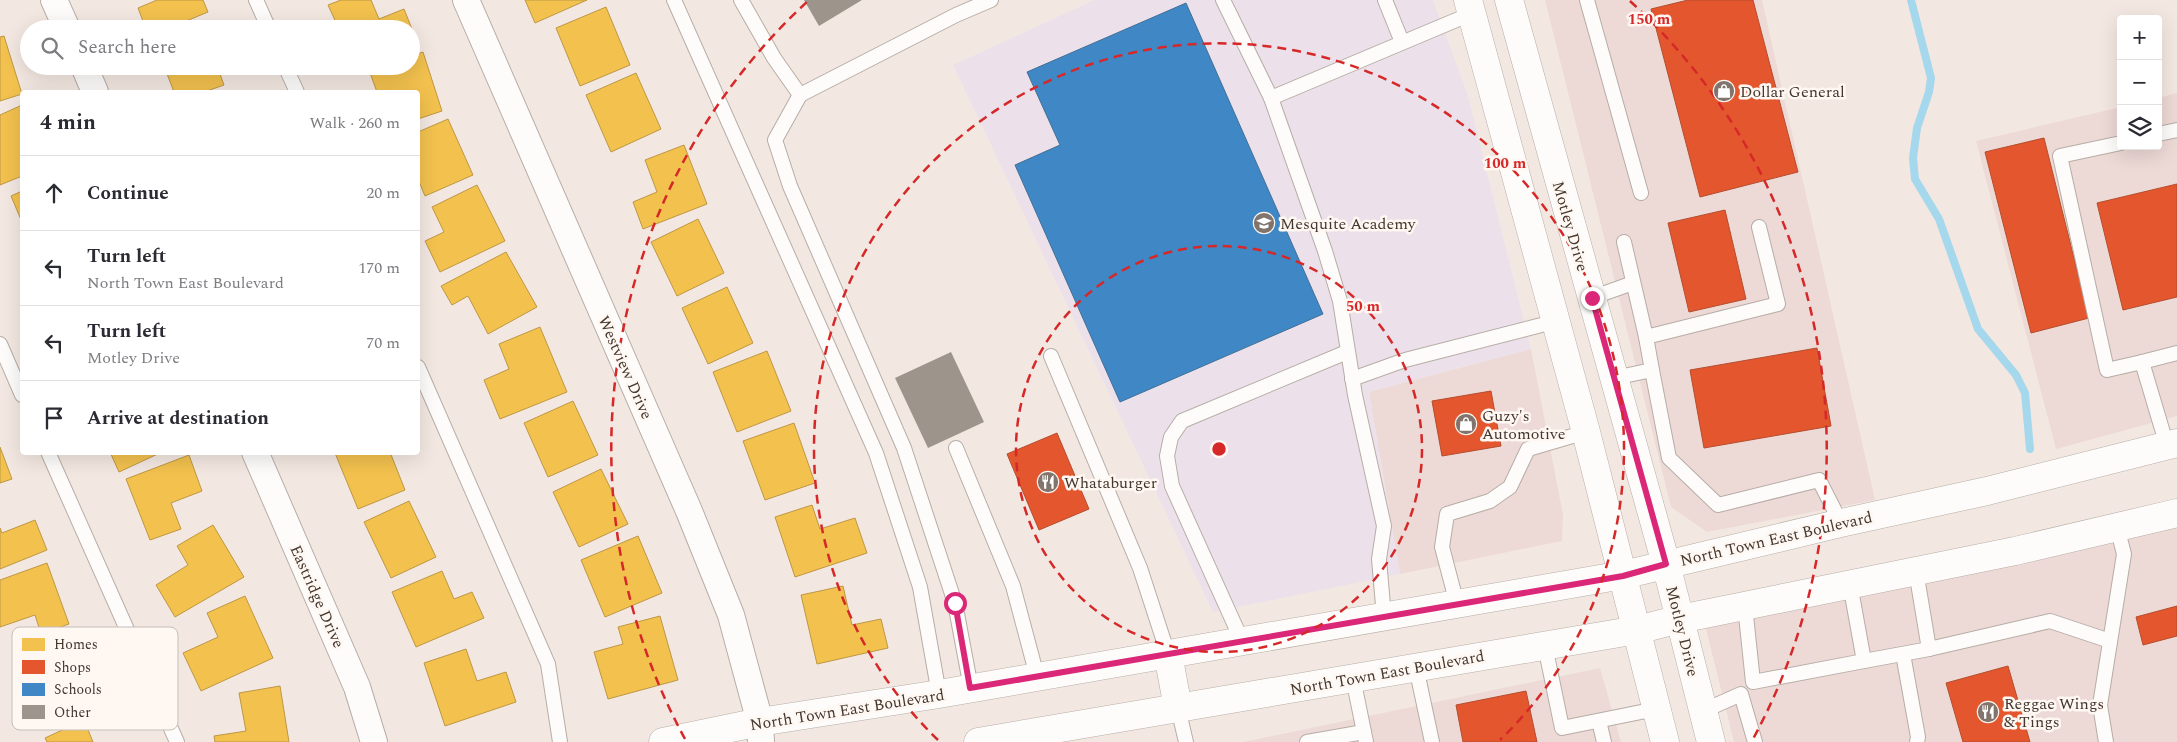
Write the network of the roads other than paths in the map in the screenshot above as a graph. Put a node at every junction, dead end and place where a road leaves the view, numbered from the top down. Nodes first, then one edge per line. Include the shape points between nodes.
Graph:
1 (54, 0) edge
2 (256, 0) edge
3 (466, 0) edge
4 (674, 0) edge
5 (741, 0) edge
6 (990, 0) edge
7 (1223, 0) edge
8 (1385, 0) edge
9 (1587, 0) edge
10 (1514, 1) edge
11 (1471, 6) edge
12 (63, 20) edge
13 (264, 20) edge
14 (1402, 42) junction
15 (88, 75) edge
16 (289, 75) edge
17 (94, 90) edge
18 (295, 90) edge
19 (800, 95) junction
20 (1271, 98) junction
21 (2177, 130) edge
22 (2162, 133) edge
23 (2117, 143) edge
24 (1641, 193) dead end
25 (1759, 227) dead end
26 (1624, 242) dead end
27 (1633, 283) junction
28 (1592, 298) junction
29 (1557, 322) junction
30 (1646, 337) junction
31 (0, 344) edge
32 (1347, 352) junction
33 (2177, 353) edge
34 (1050, 356) dead end
35 (2142, 362) junction
36 (1652, 370) junction
37 (420, 373) edge
38 (1614, 378) junction
39 (1352, 379) junction
40 (20, 390) edge
41 (1586, 432) junction
42 (2172, 445) edge
43 (956, 448) dead end
44 (49, 455) edge
45 (256, 455) edge
46 (2177, 513) edge
47 (1841, 523) junction
48 (2117, 527) junction
49 (1666, 564) junction
50 (1916, 571) junction
51 (1623, 576) junction
52 (1850, 584) junction
53 (1457, 604) junction
54 (1745, 606) junction
55 (1384, 616) junction
56 (1680, 620) junction
57 (126, 627) edge
58 (1637, 630) junction
59 (1242, 641) junction
60 (2110, 642) junction
61 (1546, 646) junction
62 (1929, 649) junction
63 (1168, 654) junction
64 (1903, 654) junction
65 (1864, 661) junction
66 (1416, 668) junction
67 (1037, 676) junction
68 (1353, 678) junction
69 (1753, 682) junction
70 (970, 688) junction
71 (939, 694) junction
72 (1741, 694) junction
73 (1178, 708) junction
74 (1656, 708) junction
75 (1703, 711) junction
76 (1599, 721) junction
77 (172, 730) edge
78 (761, 732) edge
79 (1365, 737) edge
80 (1007, 740) edge
81 (177, 742) edge
82 (374, 742) edge
83 (560, 742) edge
84 (662, 742) edge
85 (978, 742) edge
86 (1186, 742) edge
87 (1307, 742) edge
88 (1432, 742) edge
89 (1604, 742) edge
90 (1664, 742) edge
91 (1711, 742) edge
92 (1755, 742) edge
93 (1917, 742) edge
94 (2106, 742) edge

1 - 12 street
2 - 13 lane
3 - 78 street, Westview Drive via 732,615
4 - 71 lane via 876,453 920,587
5 - 19 lane via 774,58
6 - 19 lane
7 - 20 lane
8 - 14 lane
9 - 24 lane
10 - 11 main road
10 - 28 main road, Motley Drive
11 - 14 lane
11 - 29 main road
14 - 20 lane
15 - 17 street
16 - 18 lane
19 - 70 lane via 775,140 790,186 904,448 955,603
20 - 32 lane via 1326,251 1340,301
21 - 22 lane
23 - 35 lane via 2060,156 2107,370
25 - 30 lane via 1778,304
26 - 27 lane
27 - 28 lane
27 - 30 lane
28 - 38 main road, Motley Drive
29 - 39 lane via 1406,360
29 - 41 main road
30 - 36 lane
31 - 40 lane
32 - 39 lane
32 - 59 lane via 1182,422 1171,437 1167,456 1172,486
33 - 35 lane
34 - 63 lane via 1140,568
35 - 42 lane
36 - 38 lane
36 - 47 lane via 1669,458 1718,505 1819,480
37 - 83 lane via 548,664
38 - 49 main road, Motley Drive
39 - 55 lane via 1384,526 1379,559
41 - 51 main road
41 - 53 lane via 1528,449 1510,487 1490,501 1447,514 1442,547
42 - 47 main road, North Town East Boulevard
43 - 67 lane via 1013,586
44 - 57 lane
45 - 82 street, Eastridge Drive via 357,687
46 - 48 main road, North Town East Boulevard
47 - 49 main road, North Town East Boulevard
48 - 50 main road, North Town East Boulevard
48 - 60 lane via 2124,554
49 - 51 main road, North Town East Boulevard
49 - 56 main road, Motley Drive
50 - 52 main road, North Town East Boulevard
50 - 62 lane
51 - 53 main road, North Town East Boulevard
51 - 58 main road
52 - 54 main road, North Town East Boulevard
52 - 65 lane
53 - 55 main road, North Town East Boulevard
54 - 56 main road, North Town East Boulevard
54 - 69 lane
55 - 59 main road, North Town East Boulevard
56 - 58 main road, North Town East Boulevard
56 - 75 main road, Motley Drive
58 - 61 main road, North Town East Boulevard
58 - 74 main road
59 - 63 main road, North Town East Boulevard
60 - 62 lane via 2050,621
60 - 94 lane via 2100,705
61 - 66 main road, North Town East Boulevard
61 - 76 lane via 1562,728
62 - 64 lane
63 - 67 main road, North Town East Boulevard
63 - 73 main road
64 - 65 lane
64 - 93 lane
65 - 69 lane
66 - 68 main road, North Town East Boulevard
66 - 88 lane
67 - 70 main road, North Town East Boulevard
68 - 73 main road, North Town East Boulevard
68 - 79 lane
69 - 72 lane
70 - 71 main road, North Town East Boulevard
71 - 78 main road, North Town East Boulevard
72 - 75 lane
72 - 92 lane
73 - 80 main road, North Town East Boulevard
73 - 86 lane
74 - 76 lane
74 - 90 main road
75 - 91 main road, Motley Drive
76 - 89 lane
77 - 81 lane
78 - 84 main road, North Town East Boulevard
79 - 87 lane
80 - 85 main road, North Town East Boulevard

